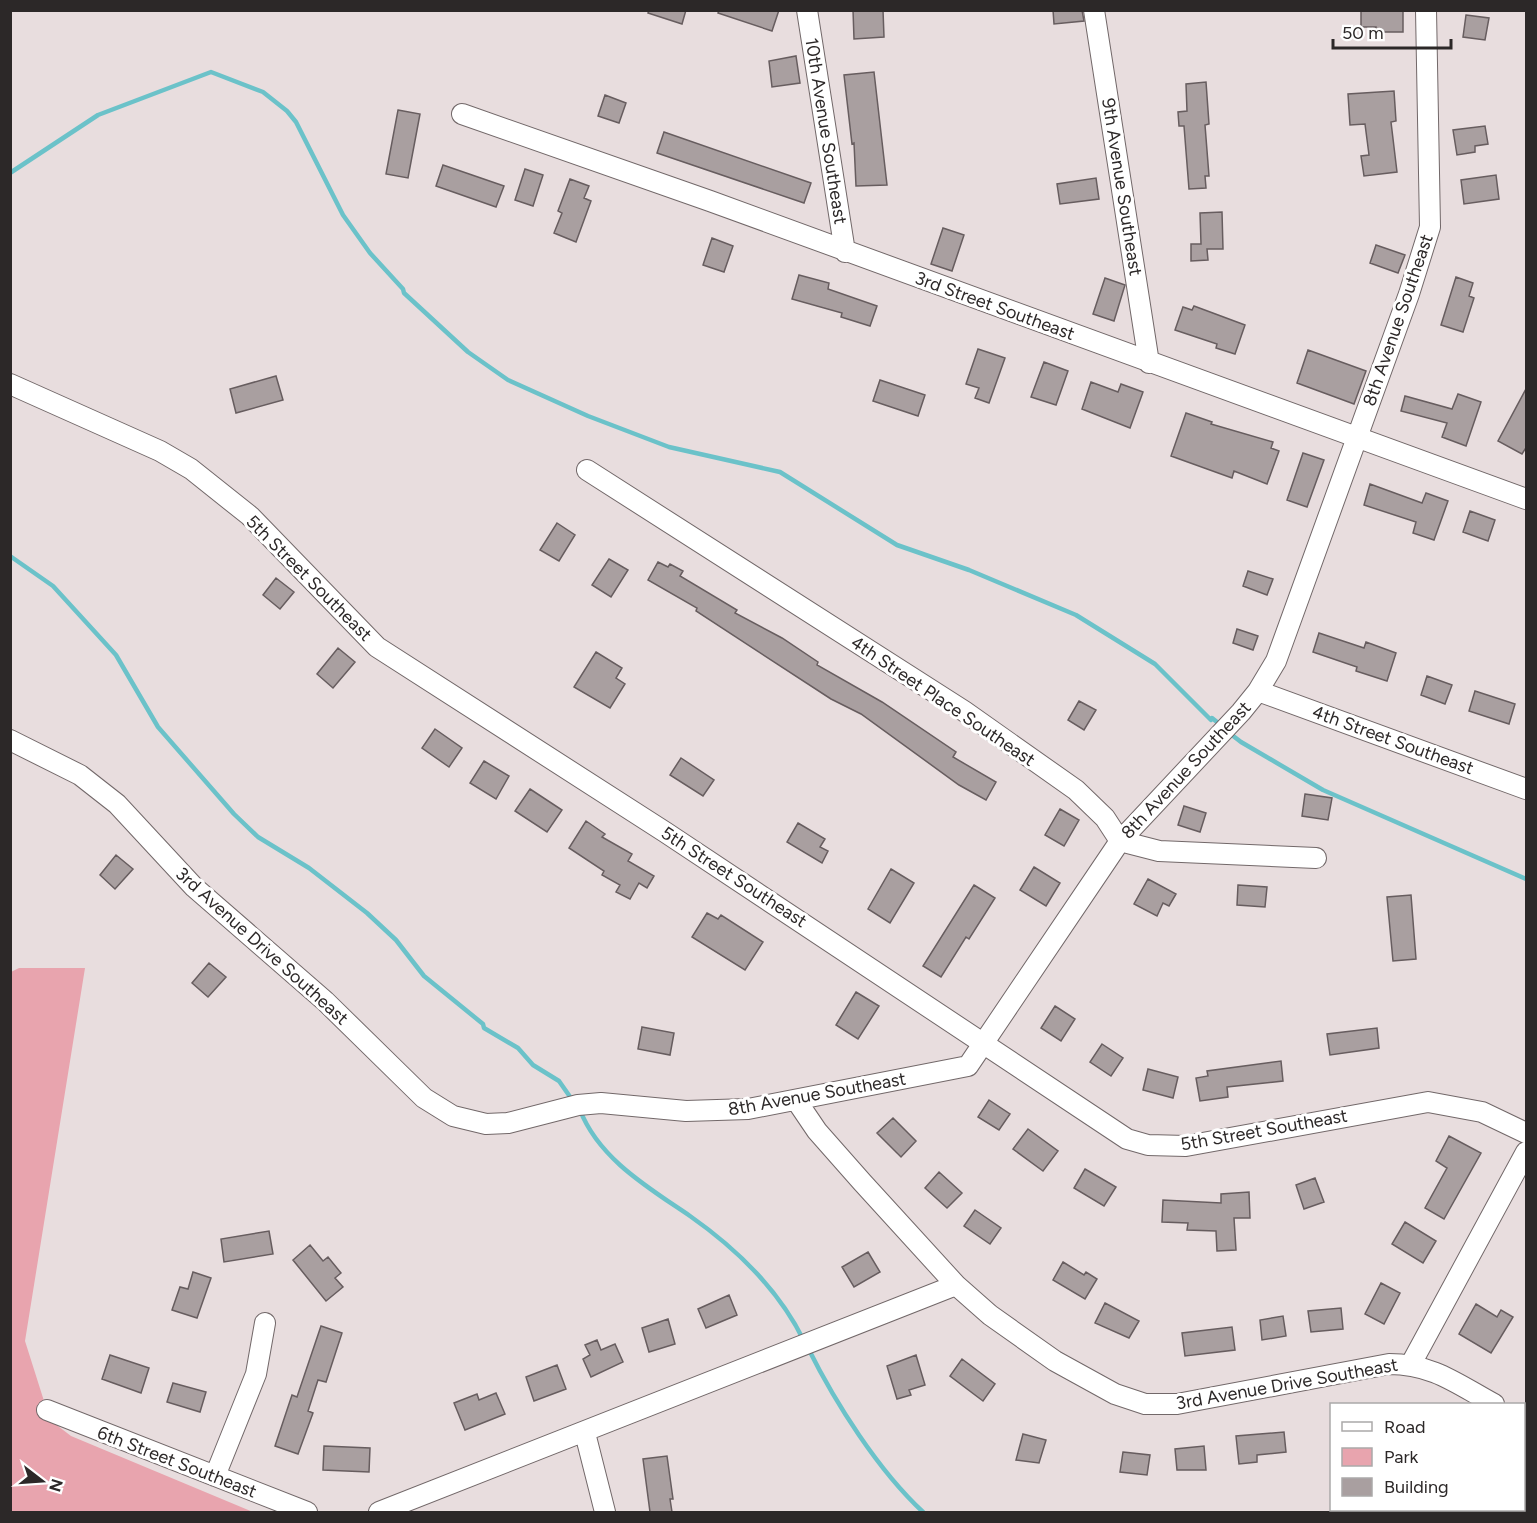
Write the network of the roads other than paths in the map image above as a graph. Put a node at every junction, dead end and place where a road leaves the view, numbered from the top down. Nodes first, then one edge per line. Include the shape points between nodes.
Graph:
1 (807, 10) edge
2 (1094, 10) edge
3 (1426, 10) edge
4 (462, 114) dead end
5 (845, 252) junction
6 (1149, 363) junction
7 (10, 384) edge
8 (1357, 438) junction
9 (587, 470) dead end
10 (1527, 500) edge
11 (1258, 691) junction
12 (10, 740) edge
13 (1527, 789) edge
14 (1120, 841) junction
15 (1316, 858) dead end
16 (983, 1044) junction
17 (796, 1100) junction
18 (524, 1120) joint
19 (1527, 1133) edge
20 (1527, 1152) edge
21 (956, 1285) junction
22 (265, 1323) dead end
23 (1411, 1364) junction
24 (1492, 1403) edge
25 (47, 1410) dead end
26 (585, 1433) junction
27 (215, 1476) junction
28 (307, 1512) edge
29 (380, 1512) edge
30 (605, 1512) edge

1 - 5 street, 10th Avenue Southeast
2 - 6 street, 9th Avenue Southeast
3 - 8 street, 8th Avenue Southeast via 1430,227 1410,294
4 - 5 street, 3rd Street Southeast
5 - 6 street, 3rd Street Southeast
6 - 8 street, 3rd Street Southeast
7 - 16 street, 5th Street Southeast via 160,451 191,469 257,524 377,647 675,838
8 - 10 street, 3rd Street Southeast
8 - 11 street, 8th Avenue Southeast via 1276,662
9 - 14 street, 4th Street Place Southeast via 964,711 1076,790 1105,818
11 - 13 street, 4th Street Southeast
11 - 14 street, 8th Avenue Southeast
12 - 18 street, 3rd Avenue Drive Southeast via 80,775 117,804 194,887 325,1001 424,1098 453,1116 486,1124
14 - 15 street via 1159,851
14 - 16 street, 8th Avenue Southeast
16 - 17 street, 8th Avenue Southeast via 968,1066
16 - 19 street, 5th Street Southeast via 1126,1139 1148,1145 1186,1146 1428,1102 1482,1112
17 - 18 street, 8th Avenue Southeast via 748,1109 707,1111 600,1103
17 - 21 street, 3rd Avenue Drive Southeast via 817,1131
20 - 23 street
21 - 23 street, 3rd Avenue Drive Southeast via 1054,1362 1115,1394 1145,1404 1177,1404 1389,1364
21 - 26 street
22 - 27 street via 256,1374
23 - 24 street, 3rd Avenue Drive Southeast via 1444,1375
25 - 27 street, 6th Street Southeast
26 - 29 street
26 - 30 street
27 - 28 street, 6th Street Southeast

